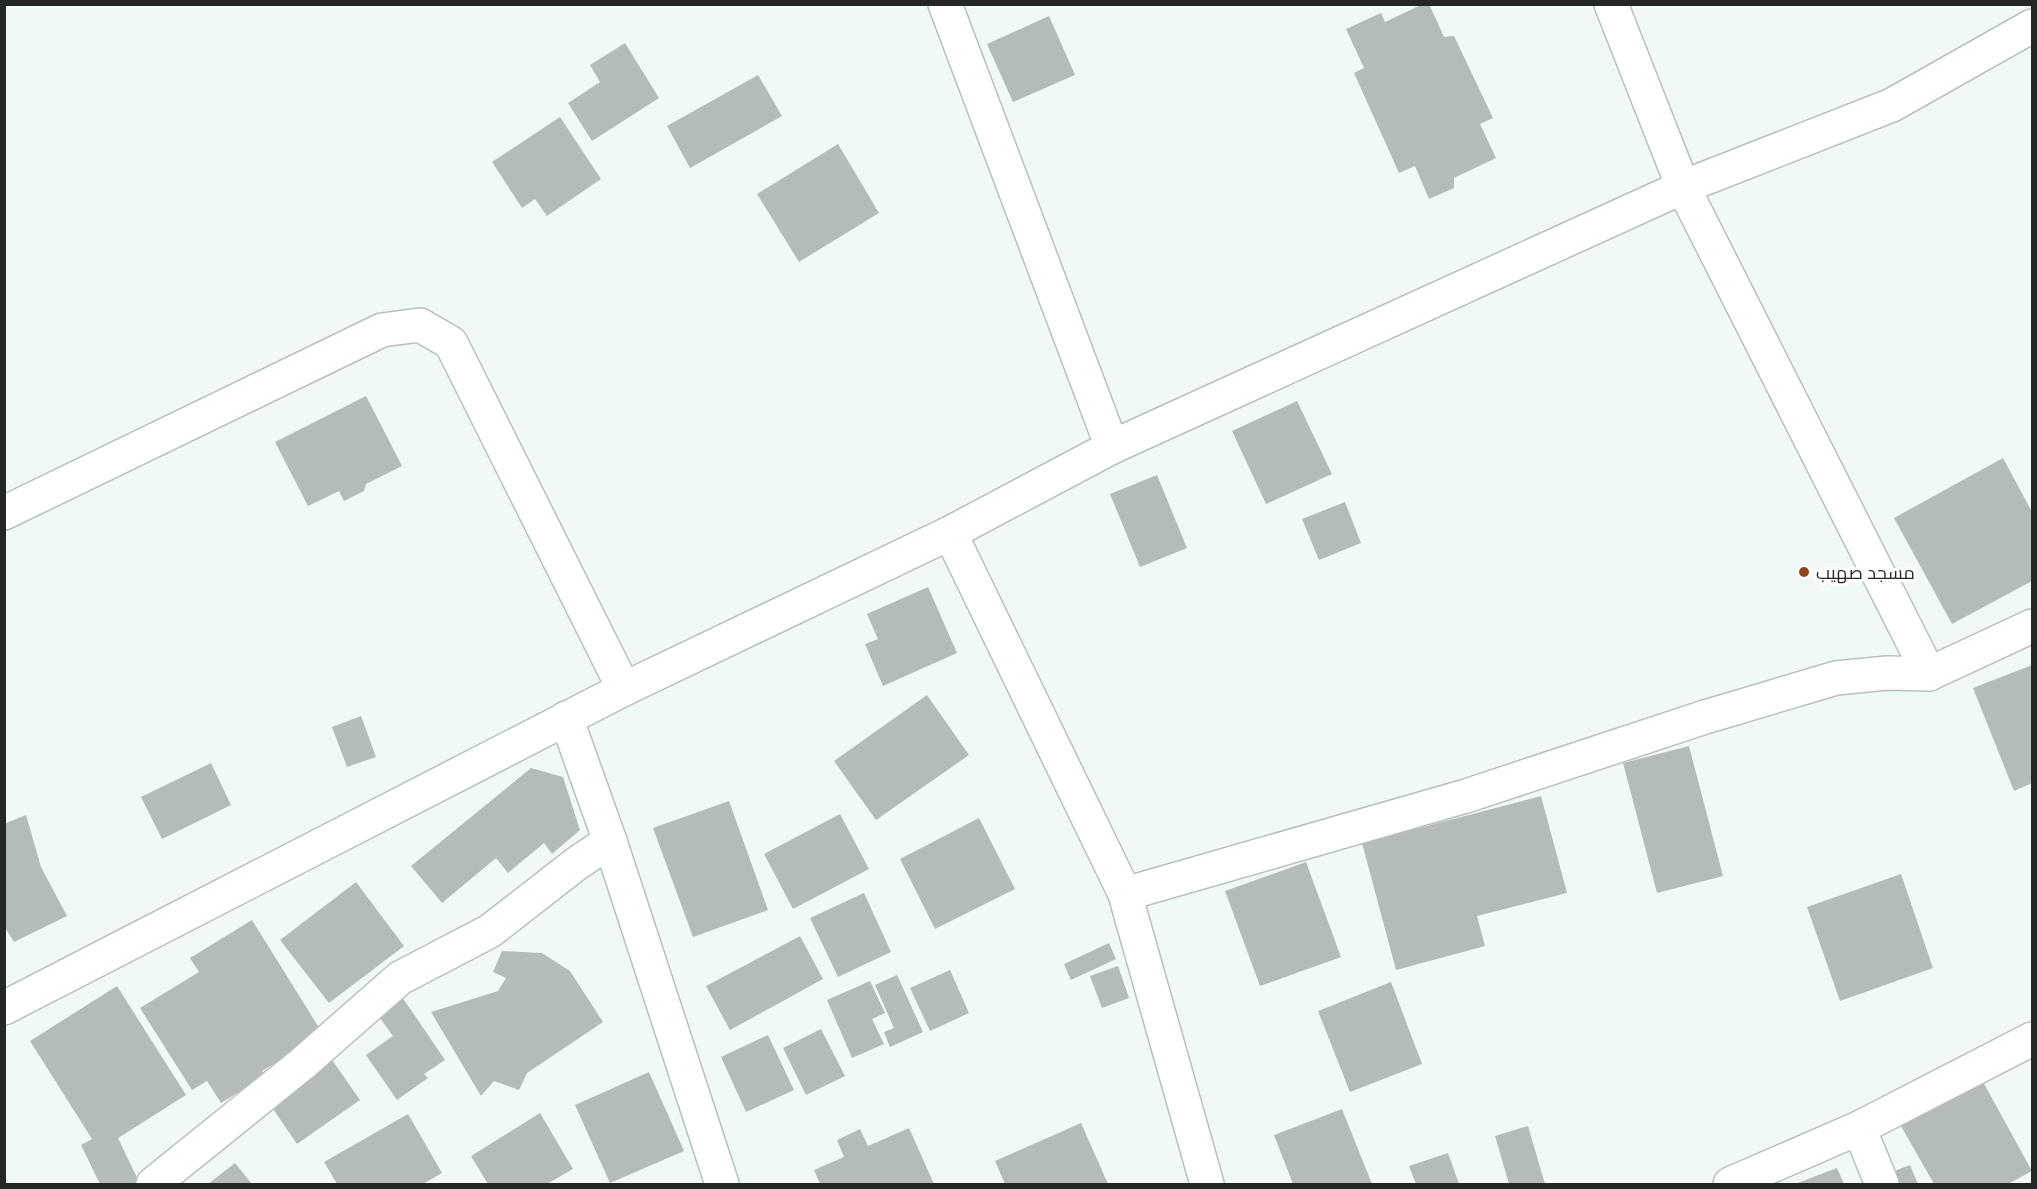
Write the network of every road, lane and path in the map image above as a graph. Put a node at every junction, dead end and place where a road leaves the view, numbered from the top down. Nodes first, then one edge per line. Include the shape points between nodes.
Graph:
1 (945, 4) edge
2 (1611, 4) edge
3 (2032, 26) edge
4 (1683, 187) junction
5 (1112, 447) junction
6 (4, 513) edge
7 (950, 532) junction
8 (2032, 626) edge
9 (1929, 674) junction
10 (624, 689) junction
11 (566, 718) junction
12 (610, 841) junction
13 (1125, 894) junction
14 (4, 1008) edge
15 (2032, 1039) edge
16 (1859, 1128) junction
17 (153, 1185) edge
18 (722, 1185) edge
19 (1208, 1185) edge
20 (1730, 1185) edge
21 (1882, 1185) edge

1 - 5 street
2 - 4 street
3 - 4 street via 1892,105
4 - 5 street
4 - 9 street
5 - 7 street
6 - 10 street via 382,330 420,325 451,343
7 - 10 street
7 - 13 street
8 - 9 street
9 - 13 street via 1836,678 1466,796
10 - 11 street
11 - 12 street
11 - 14 street
12 - 17 street via 490,931 400,978 302,1065
12 - 18 street
13 - 19 street
15 - 16 street
16 - 20 street
16 - 21 street

